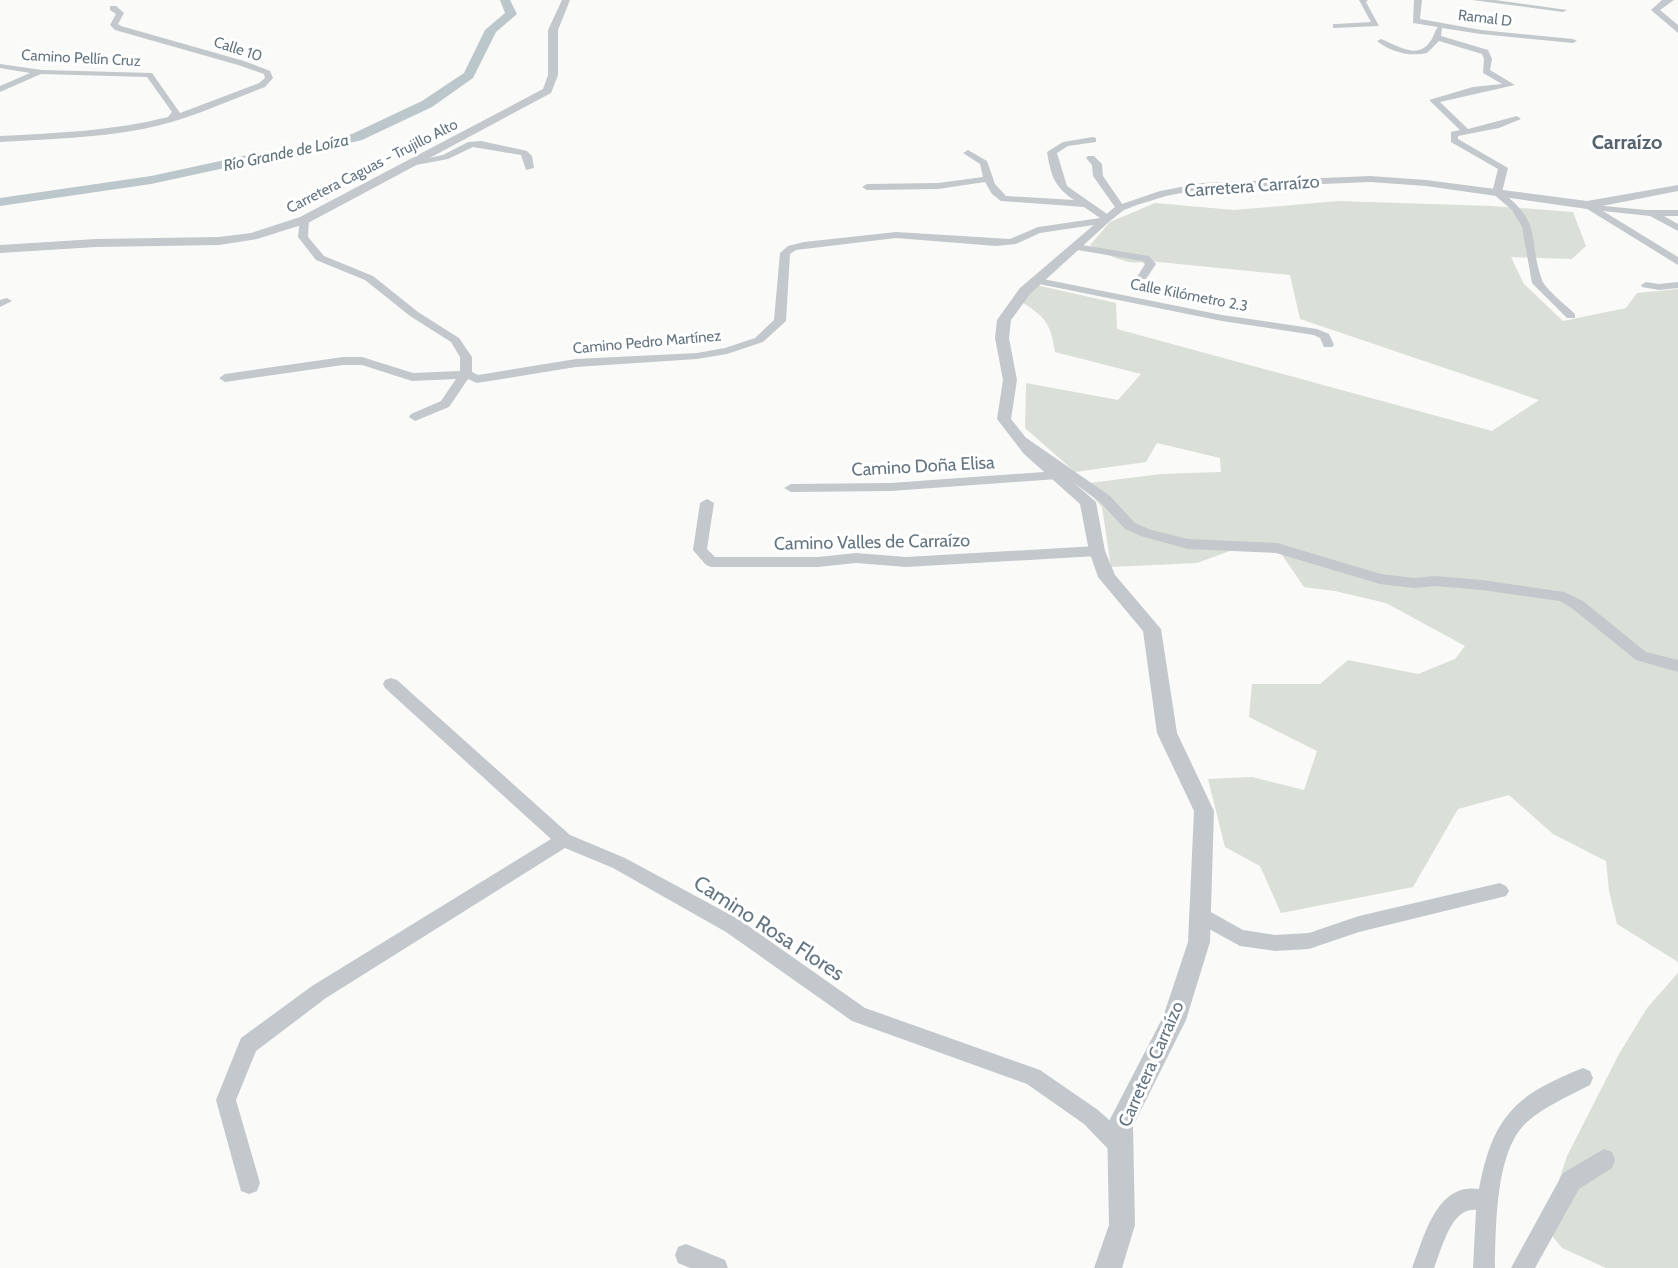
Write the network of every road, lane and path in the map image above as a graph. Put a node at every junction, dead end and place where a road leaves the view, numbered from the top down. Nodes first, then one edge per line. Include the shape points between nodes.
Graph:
1 (566, 0) edge
2 (1364, 0) edge
3 (1418, 0) edge
4 (1476, 0) edge
5 (1670, 0) edge
6 (113, 8) dead end
7 (1563, 10) dead end
8 (1336, 26) dead end
9 (1439, 26) junction
10 (1678, 30) edge
11 (1438, 38) junction
12 (1381, 41) dead end
13 (1573, 41) dead end
14 (0, 66) edge
15 (39, 72) junction
16 (0, 89) edge
17 (1517, 119) dead end
18 (171, 120) junction
19 (1467, 132) junction
20 (0, 139) edge
21 (1089, 140) dead end
22 (968, 153) dead end
23 (1091, 158) dead end
24 (416, 162) junction
25 (530, 168) dead end
26 (987, 179) junction
27 (867, 187) dead end
28 (1678, 188) edge
29 (1497, 193) junction
30 (1085, 204) junction
31 (1587, 205) junction
32 (1120, 208) junction
33 (1652, 213) junction
34 (1678, 213) edge
35 (304, 220) junction
36 (1105, 220) junction
37 (1678, 228) edge
38 (1076, 248) junction
39 (0, 249) edge
40 (1678, 262) edge
41 (1142, 277) dead end
42 (1038, 281) junction
43 (1646, 285) dead end
44 (1678, 285) edge
45 (1571, 316) dead end
46 (1328, 345) dead end
47 (466, 374) junction
48 (225, 378) dead end
49 (415, 417) dead end
50 (1016, 435) junction
51 (1057, 475) junction
52 (791, 488) dead end
53 (707, 503) dead end
54 (1098, 551) junction
55 (1678, 666) edge
56 (391, 684) dead end
57 (564, 840) junction
58 (1500, 891) dead end
59 (1200, 914) junction
60 (1583, 1078) dead end
61 (1120, 1145) junction
62 (1604, 1160) dead end
63 (249, 1183) dead end
64 (1487, 1201) junction
65 (686, 1255) dead end
66 (717, 1268) edge
67 (1108, 1268) edge
68 (1423, 1268) edge
69 (1484, 1268) edge
70 (1522, 1268) edge

1 - 24 street, Carretera Caguas - Trujillo Alto via 553,30 553,75 547,91
2 - 8 street via 1376,24
3 - 9 street, Ramal D via 1416,21
4 - 7 street
5 - 10 street via 1655,10
6 - 18 street, Calle 10 via 120,13 114,25 118,28 267,73 262,85
9 - 11 street
9 - 13 street, Ramal D
11 - 12 street via 1430,50 1415,53 1396,50
11 - 19 street via 1485,52 1486,70 1511,85 1433,100
14 - 15 street, Camino Pellín Cruz
15 - 16 street
15 - 18 street, Camino Pellín Cruz via 149,75 174,107 176,112
17 - 19 street
18 - 20 street via 87,134
19 - 29 street via 1454,134 1454,140 1503,168
21 - 30 street via 1065,144 1052,152 1059,181
22 - 26 street via 984,163
23 - 32 street
24 - 25 street via 481,144 524,153
24 - 35 street, Carretera Caguas - Trujillo Alto
26 - 27 street via 938,186
26 - 30 street via 1004,200
28 - 31 street, Carretera Carraízo
29 - 31 street, Carretera Carraízo
29 - 32 street, Carretera Carraízo via 1370,179 1202,186 1164,193
29 - 45 street via 1516,208 1527,227 1537,283
30 - 36 street
31 - 33 street
31 - 40 street
32 - 36 street, Carretera Carraízo
33 - 34 street
33 - 37 street
35 - 39 street, Carretera Caguas - Trujillo Alto via 219,242
35 - 47 street via 303,237 320,258 369,278 455,340 466,357
36 - 38 street, Carretera Carraízo
36 - 47 street, Camino Pedro Martínez via 1038,230 1012,242 896,235 804,244 785,254 780,321 759,340 697,356 576,363 477,379
38 - 41 street via 1145,258 1151,264
38 - 42 street, Carretera Carraízo
42 - 46 street, Calle Kilómetro 2.3 via 1222,318 1317,332 1325,336
42 - 50 street, Carretera Carraízo via 1025,291 1004,320 1002,338 1010,380 1004,419
43 - 44 street
47 - 48 street via 412,377 380,365 343,361
47 - 49 street via 445,404
50 - 51 street, Carretera Carraízo
50 - 55 street via 1105,500 1130,526 1146,533 1188,544 1277,548 1380,579 1447,582 1564,597 1641,656
51 - 52 street, Camino Doña Elisa via 904,488
51 - 54 street, Carretera Carraízo via 1088,502
53 - 54 street, Camino Valles de Carraízo via 700,550 711,561 819,562 856,558 906,562
54 - 59 street, Carretera Carraízo via 1107,577 1152,629 1167,733 1204,811
56 - 57 street, Camino Rosa Flores
57 - 61 street, Camino Rosa Flores via 619,863 733,926 859,1015 1033,1077 1091,1117
57 - 63 street via 319,992 248,1045 226,1100
58 - 59 street via 1359,924 1309,941 1275,943 1240,938
59 - 61 street, Carretera Carraízo via 1199,942 1174,1020 1120,1125
60 - 64 street via 1515,1118 1499,1149
61 - 67 street, Carretera Carraízo via 1122,1225
62 - 70 street via 1571,1181
64 - 68 street via 1466,1198 1457,1202 1446,1214
64 - 69 street
65 - 66 street

